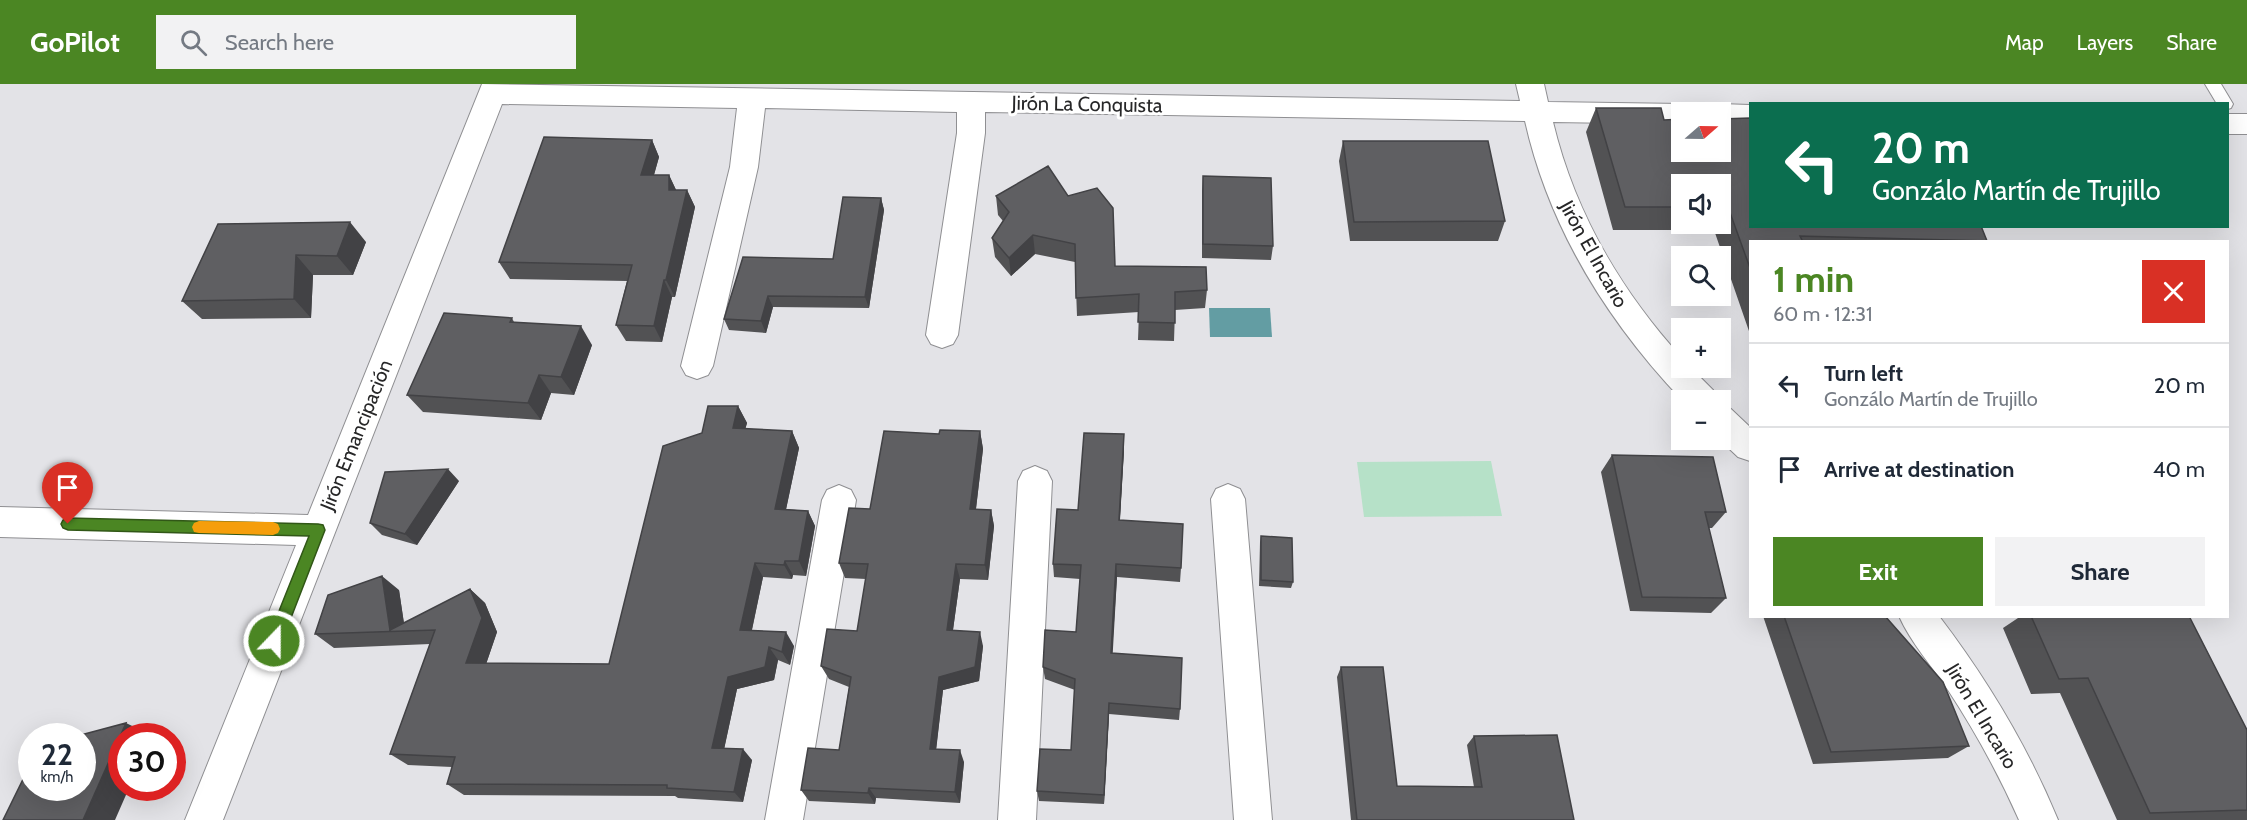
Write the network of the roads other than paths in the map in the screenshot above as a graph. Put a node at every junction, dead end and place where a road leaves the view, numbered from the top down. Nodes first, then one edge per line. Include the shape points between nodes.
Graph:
1 (2213, 84) edge
2 (494, 89) edge
3 (1208, 95) edge
4 (752, 98) junction
5 (1533, 98) edge
6 (971, 102) junction
7 (2224, 102) edge
8 (1671, 113) edge
9 (1731, 114) edge
10 (1749, 115) edge
11 (942, 335) dead end
12 (697, 366) dead end
13 (1693, 390) edge
14 (1731, 429) edge
15 (1749, 446) edge
16 (1035, 481) dead end
17 (1228, 499) dead end
18 (839, 500) dead end
19 (0, 522) edge
20 (318, 530) junction
21 (1918, 618) edge
22 (204, 820) edge
23 (784, 820) edge
24 (1017, 820) edge
25 (1253, 820) edge
26 (2039, 820) edge

1 - 7 lane
2 - 4 street, Jirón La Conquista
2 - 20 street, Jirón Emancipación
3 - 5 street, Jirón La Conquista
3 - 6 street, Jirón La Conquista
4 - 6 street, Jirón La Conquista
4 - 12 street via 744,167
5 - 8 street, Jirón La Conquista
5 - 13 street, Jirón El Incario via 1557,187 1602,277 1655,350
6 - 11 street via 971,133
9 - 10 street
14 - 15 street
16 - 24 street
17 - 25 street
18 - 23 street
19 - 20 street
20 - 22 street, Jirón Emancipación
21 - 26 street, Jirón El Incario via 1990,723

